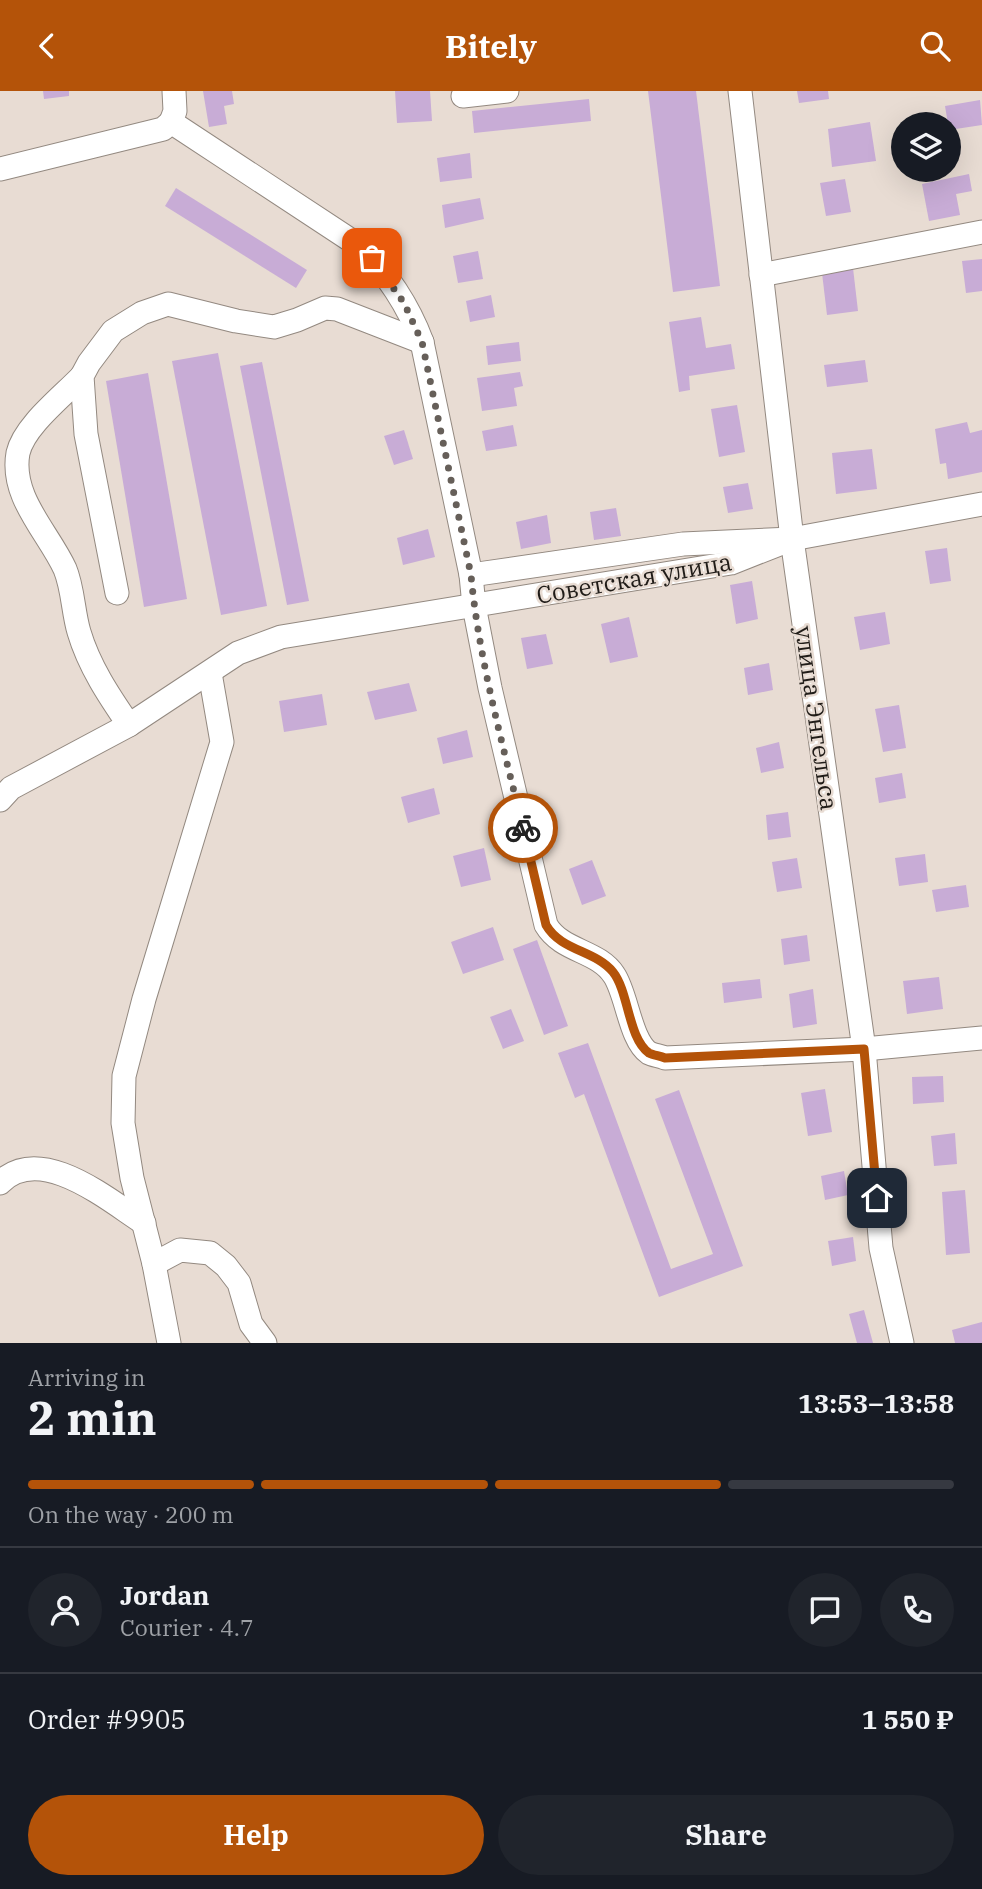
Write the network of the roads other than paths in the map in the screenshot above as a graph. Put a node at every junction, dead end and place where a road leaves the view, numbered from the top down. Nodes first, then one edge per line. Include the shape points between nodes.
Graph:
1 (174, 91) edge
2 (507, 91) edge
3 (740, 91) edge
4 (463, 96) dead end
5 (172, 122) junction
6 (0, 169) edge
7 (982, 232) edge
8 (761, 275) junction
9 (422, 342) junction
10 (82, 376) junction
11 (982, 504) edge
12 (792, 539) junction
13 (471, 575) junction
14 (117, 593) dead end
15 (474, 606) junction
16 (210, 673) junction
17 (130, 725) junction
18 (0, 800) edge
19 (982, 1038) edge
20 (864, 1049) junction
21 (0, 1183) edge
22 (144, 1223) junction
23 (154, 1264) junction
24 (169, 1343) edge
25 (265, 1343) edge
26 (902, 1343) edge

1 - 5 street
2 - 4 street
3 - 8 street, улица Энгельса
5 - 6 street via 163,129
5 - 9 street via 358,245 404,303
7 - 8 street
8 - 12 street, улица Энгельса
9 - 10 street via 337,309 324,308 274,327 168,304 113,331
9 - 13 street
10 - 14 street via 86,434
10 - 17 street via 29,431 18,452 18,481 65,571 79,633 101,684
11 - 12 street, Советская улица
12 - 13 street, Советская улица via 683,544
12 - 15 street, Советская улица via 731,563
12 - 20 street, улица Энгельса
13 - 15 street
15 - 16 street, Советская улица via 281,637 238,653
15 - 20 street via 546,925 562,943 602,962 613,973 639,1041 649,1053 665,1058
16 - 17 street, Советская улица
16 - 22 street via 222,742 124,1076 124,1123
17 - 18 street, Советская улица via 11,788
19 - 20 street
20 - 26 street, улица Энгельса via 881,1248
21 - 22 street via 18,1170 49,1169 79,1180
22 - 23 street
23 - 24 street
23 - 25 street via 180,1250 210,1253 239,1283 251,1324

